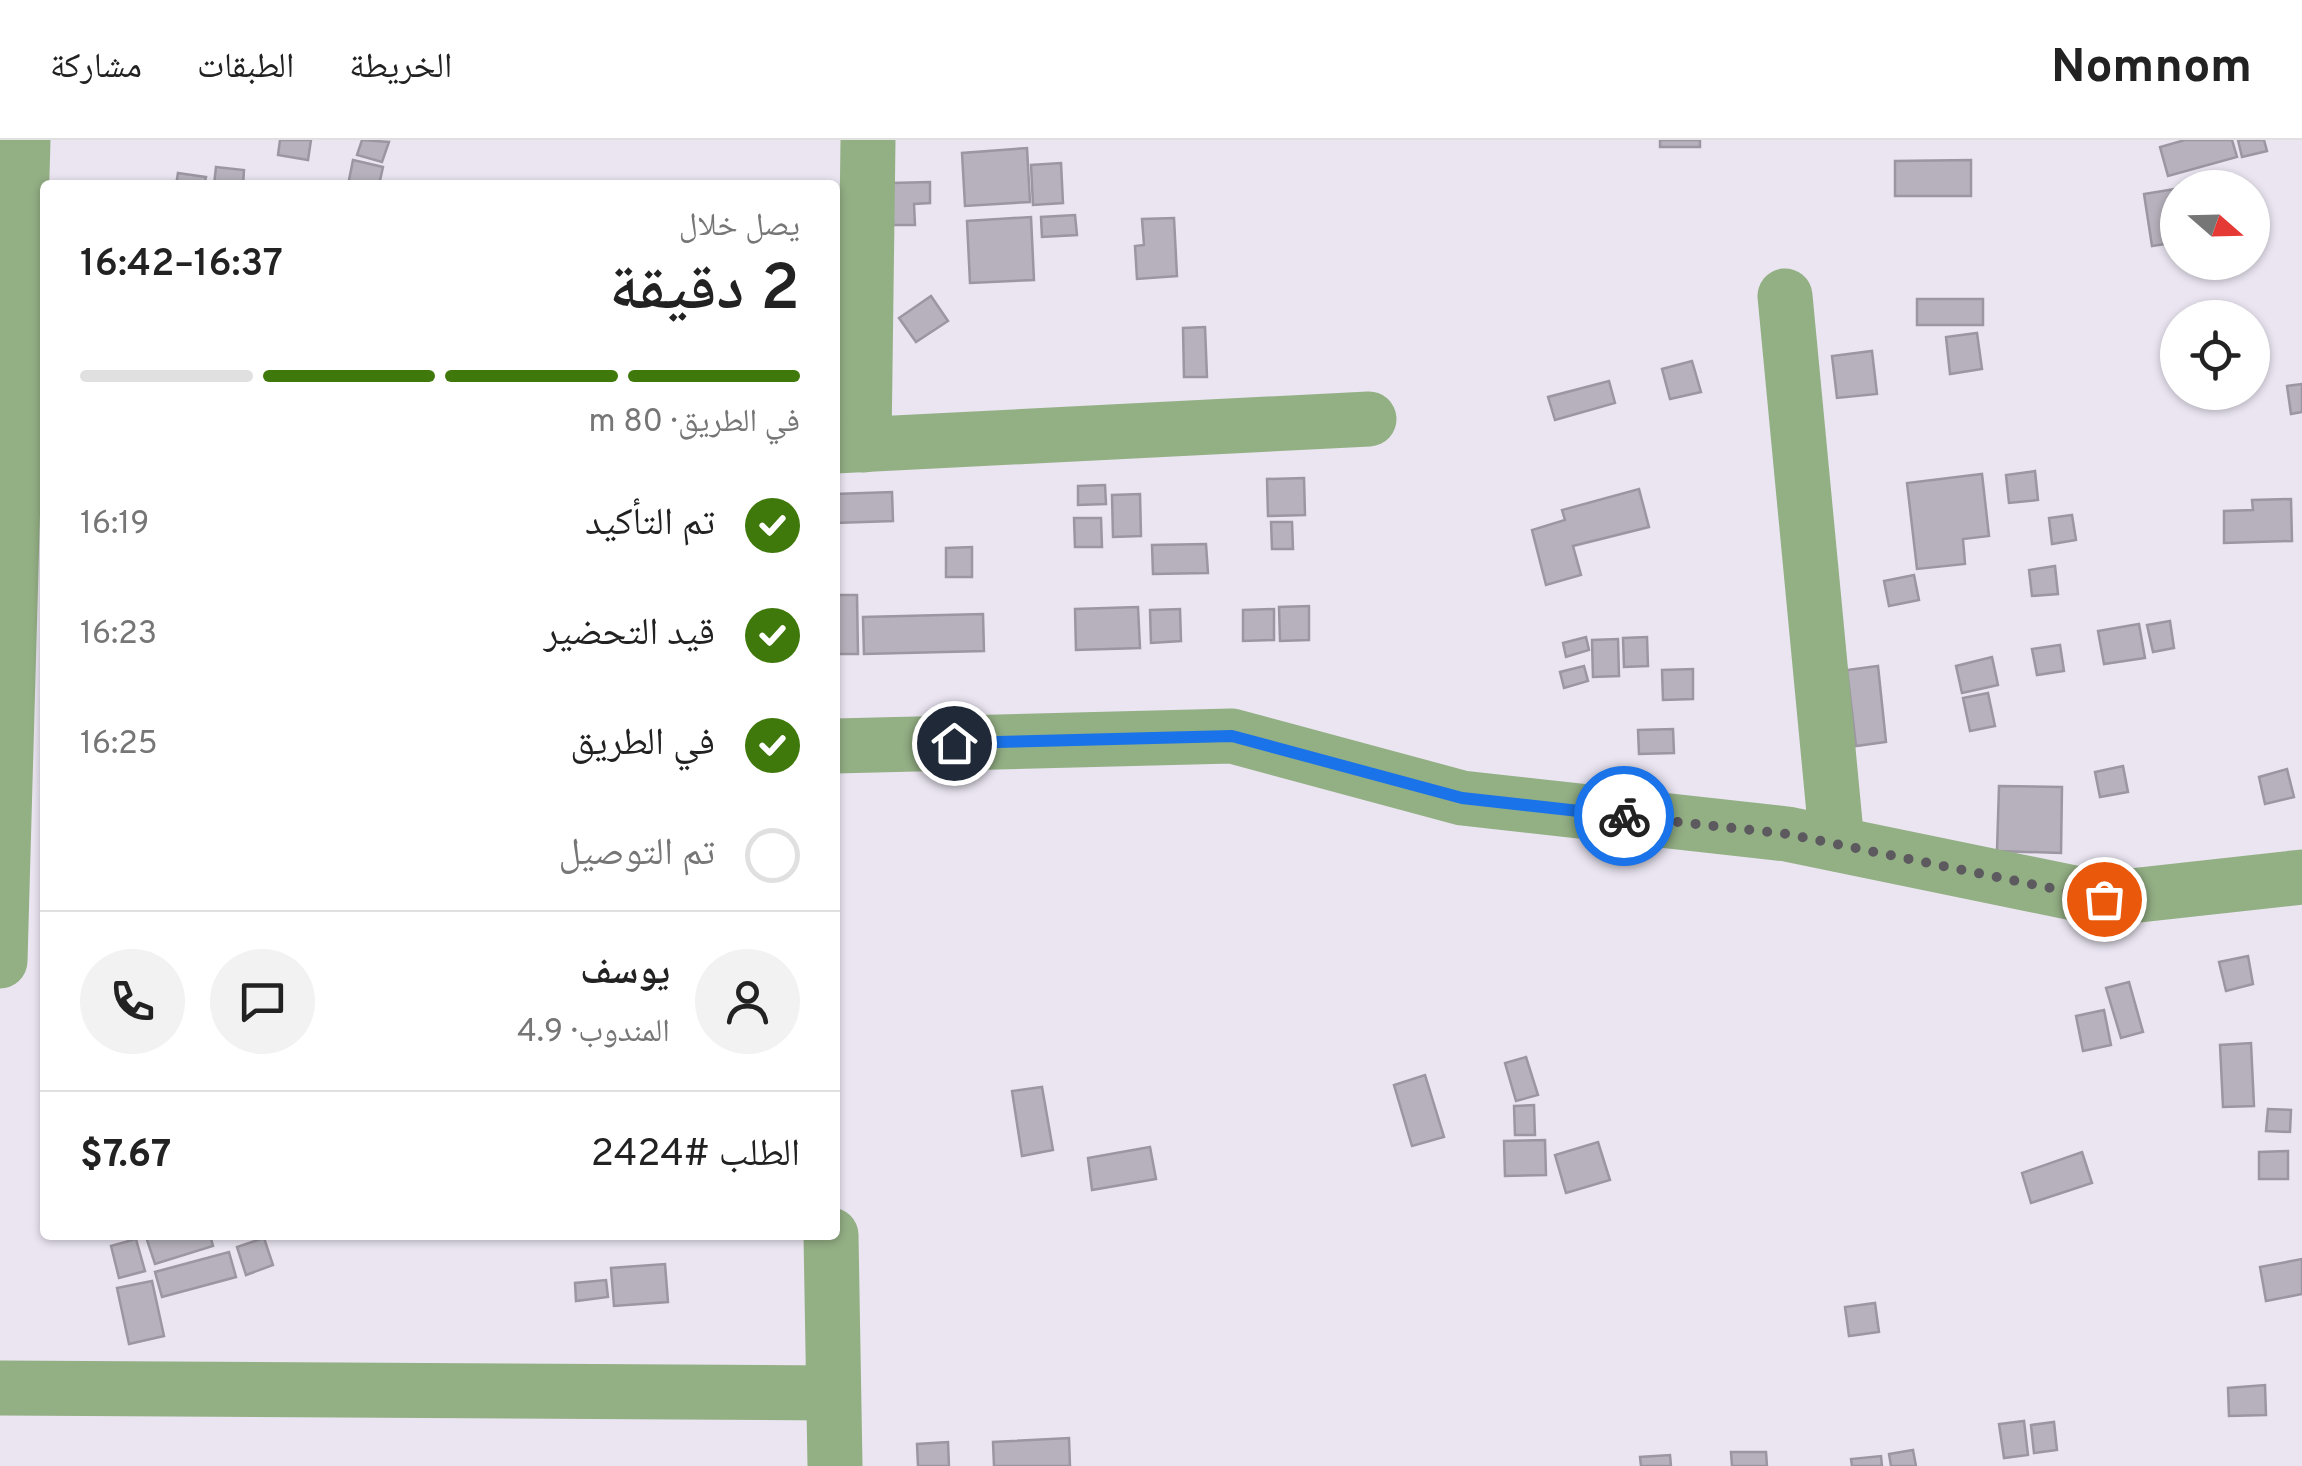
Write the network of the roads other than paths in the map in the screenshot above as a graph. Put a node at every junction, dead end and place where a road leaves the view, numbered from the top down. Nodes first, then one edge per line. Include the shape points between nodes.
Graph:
1 (23, 140) edge
2 (868, 140) edge
3 (1784, 296) dead end
4 (1369, 419) dead end
5 (849, 445) edge
6 (30, 476) edge
7 (840, 746) edge
8 (1837, 844) junction
9 (2302, 877) edge
10 (40, 933) edge
11 (1, 938) edge
12 (0, 961) edge
13 (831, 1240) edge
14 (0, 1388) edge
15 (833, 1394) junction
16 (835, 1466) edge

1 - 6 street
2 - 5 street
3 - 8 street
4 - 5 street
6 - 11 street
7 - 8 street via 1232,736 1462,798
8 - 9 street via 2104,899
10 - 11 street
11 - 12 street
13 - 15 street
14 - 15 street
15 - 16 street

